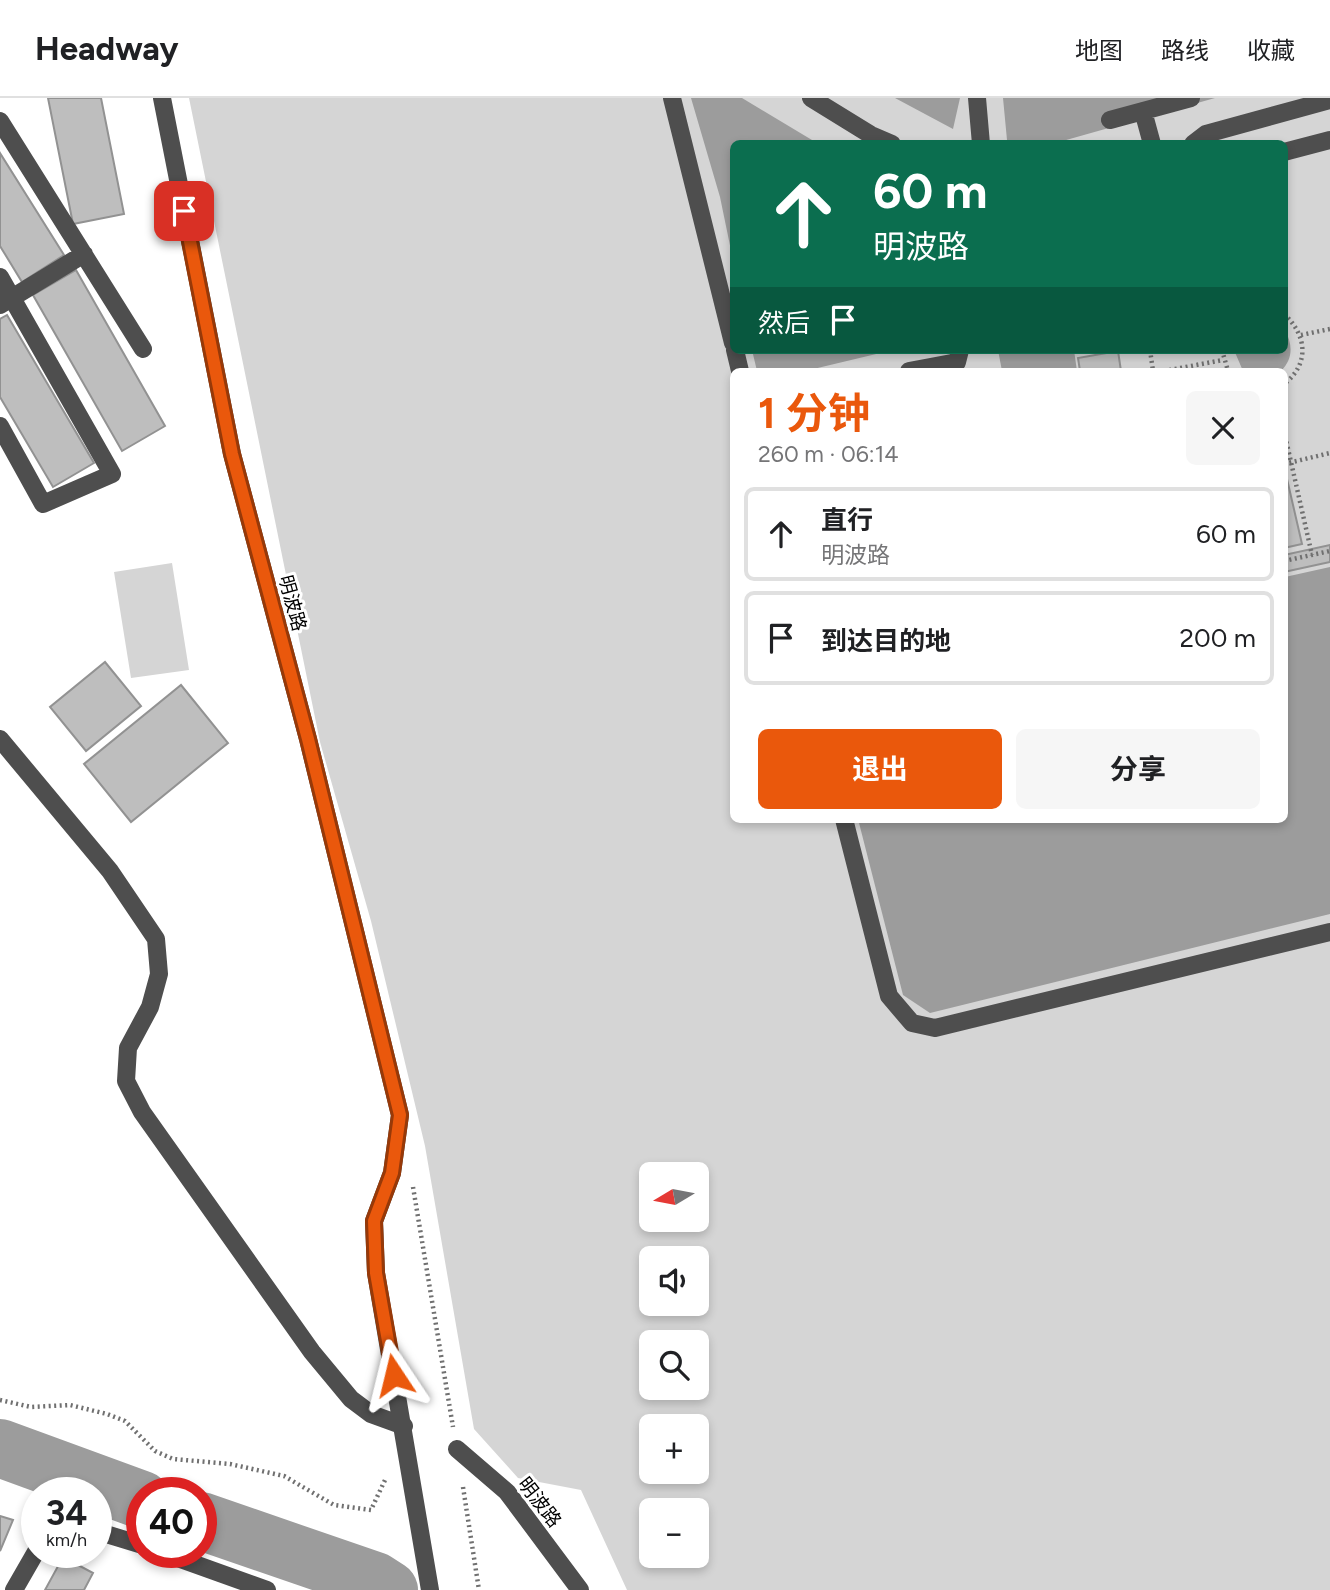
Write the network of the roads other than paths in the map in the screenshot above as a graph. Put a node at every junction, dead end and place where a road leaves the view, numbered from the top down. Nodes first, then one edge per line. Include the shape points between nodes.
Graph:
1 (162, 98) edge
2 (672, 98) edge
3 (810, 98) edge
4 (1191, 98) edge
5 (1330, 100) edge
6 (978, 102) edge
7 (1143, 111) junction
8 (1110, 120) dead end
9 (0, 121) edge
10 (883, 140) edge
11 (981, 140) edge
12 (1151, 140) edge
13 (1198, 140) edge
14 (1330, 140) edge
15 (1288, 151) edge
16 (83, 254) junction
17 (0, 277) edge
18 (6, 301) edge
19 (730, 331) edge
20 (143, 349) dead end
21 (959, 354) edge
22 (925, 368) edge
23 (0, 426) edge
24 (0, 739) edge
25 (845, 823) edge
26 (1330, 933) edge
27 (404, 1426) junction
28 (457, 1449) road end
29 (27, 1568) edge
30 (206, 1568) edge
31 (14, 1590) edge
32 (267, 1590) edge
33 (430, 1590) edge
34 (580, 1590) edge

1 - 27 street, 明波路 via 232,454 400,1115 392,1173 374,1221 376,1273
2 - 19 street
3 - 10 street
4 - 7 street
5 - 13 street
6 - 11 street
7 - 8 street
7 - 12 street
9 - 16 street
14 - 15 street
16 - 18 street
16 - 20 street
17 - 18 street
18 - 23 street via 112,474 43,504
21 - 22 street via 957,362
24 - 27 street via 110,871 156,939 159,974 149,1007 128,1048 126,1081 142,1112 335,1380 371,1414
25 - 26 street via 889,996 912,1023 935,1028
27 - 33 street
28 - 34 street, 明波路 via 507,1492
29 - 31 street
30 - 32 street

